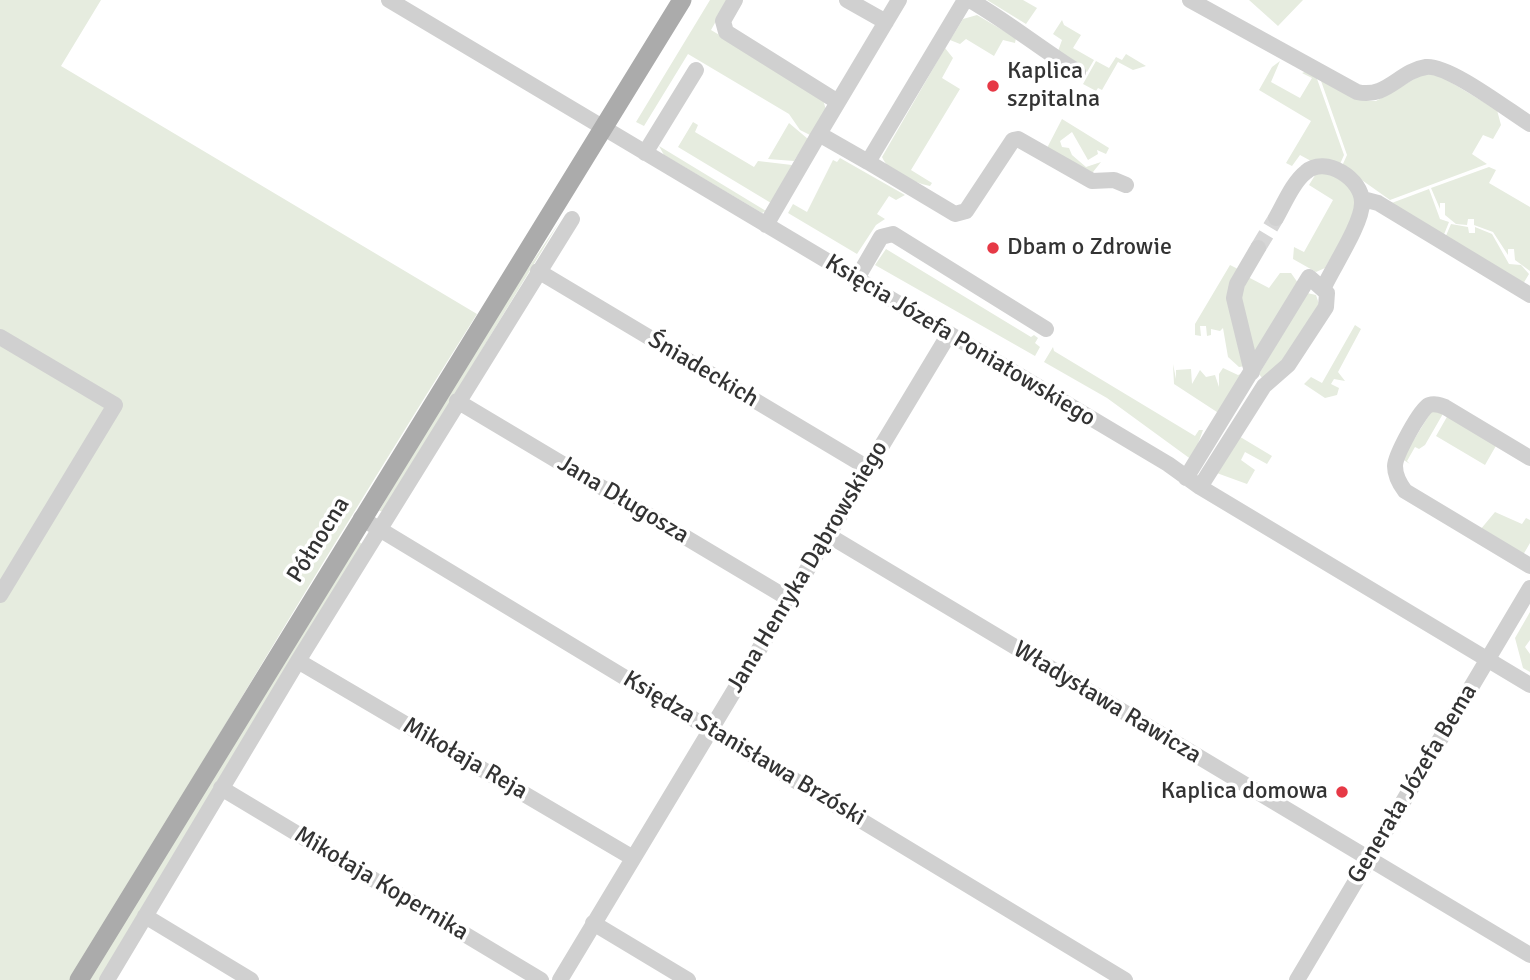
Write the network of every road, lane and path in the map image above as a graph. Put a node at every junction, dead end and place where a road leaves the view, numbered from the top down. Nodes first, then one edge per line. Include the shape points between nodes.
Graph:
1 (389, 0) edge
2 (682, 0) edge
3 (735, 0) edge
4 (847, 0) edge
5 (899, 0) edge
6 (968, 0) edge
7 (1190, 0) edge
8 (886, 22) junction
9 (696, 69) dead end
10 (1078, 72) dead end
11 (838, 102) junction
12 (1530, 124) edge
13 (604, 129) junction
14 (819, 134) junction
15 (645, 153) junction
16 (867, 162) junction
17 (1126, 185) dead end
18 (1363, 200) junction
19 (1276, 218) tunnel mouth
20 (572, 219) dead end
21 (766, 225) junction
22 (1258, 248) tunnel mouth
23 (538, 271) junction
24 (856, 280) junction
25 (1324, 287) junction
26 (1530, 295) edge
27 (1046, 329) dead end
28 (949, 334) junction
29 (0, 337) edge
30 (1252, 372) junction
31 (457, 401) junction
32 (1530, 458) edge
33 (868, 468) junction
34 (1193, 482) junction
35 (362, 518) junction
36 (379, 529) junction
37 (828, 535) junction
38 (1530, 566) edge
39 (1530, 588) edge
40 (0, 595) edge
41 (789, 599) junction
42 (1487, 659) junction
43 (298, 661) junction
44 (1530, 685) edge
45 (710, 729) junction
46 (221, 788) junction
47 (633, 858) junction
48 (1369, 858) junction
49 (145, 916) junction
50 (593, 923) junction
51 (1530, 956) edge
52 (79, 980) edge
53 (107, 980) edge
54 (251, 980) edge
55 (541, 980) edge
56 (559, 980) edge
57 (688, 980) edge
58 (1125, 980) edge
59 (1297, 980) edge

1 - 13 street, Księcia Józefa Poniatowskiego
2 - 13 main road, Północna
3 - 11 street via 723,21 726,32
4 - 8 street
5 - 8 street
6 - 10 street
6 - 16 street
7 - 12 street via 1357,92 1373,95 1414,71 1435,68
8 - 11 street
9 - 15 street
11 - 14 street
13 - 15 street, Księcia Józefa Poniatowskiego
13 - 35 main road, Północna
14 - 16 street
14 - 21 street
15 - 21 street, Księcia Józefa Poniatowskiego
16 - 17 street via 955,214 965,211 1018,139 1092,181 1114,180
18 - 19 street via 1348,176 1314,167 1304,173
18 - 25 street
18 - 26 street via 1378,203
20 - 23 street, Północna
21 - 24 street, Księcia Józefa Poniatowskiego
22 - 30 street via 1234,298
23 - 31 street, Północna
23 - 33 street, Śniadeckich
24 - 27 street via 881,237 893,234
24 - 28 street, Księcia Józefa Poniatowskiego
25 - 30 street via 1309,277
25 - 34 street via 1326,307 1288,365 1264,386
28 - 33 street, Jana Henryka Dąbrowskiego
28 - 34 street, Księcia Józefa Poniatowskiego
29 - 40 street via 115,405
30 - 34 street
31 - 36 street, Północna
31 - 41 street, Jana Długosza
32 - 38 street via 1433,404 1423,409 1395,468 1405,491
33 - 37 street, Jana Henryka Dąbrowskiego
34 - 42 street, Księcia Józefa Poniatowskiego
35 - 36 street, Księdza Stanisława Brzóski
35 - 52 main road, Północna
36 - 43 street, Północna
36 - 45 street, Księdza Stanisława Brzóski
37 - 41 street, Jana Henryka Dąbrowskiego
37 - 48 street, Władysława Rawicza
39 - 42 street, Generała Józefa Bema
41 - 45 street, Jana Henryka Dąbrowskiego
42 - 44 street, Księcia Józefa Poniatowskiego
42 - 48 street, Generała Józefa Bema
43 - 46 street, Północna
43 - 47 street, Mikołaja Reja
45 - 47 street, Jana Henryka Dąbrowskiego
45 - 58 street, Księdza Stanisława Brzóski
46 - 49 street, Północna
46 - 55 street, Mikołaja Kopernika
47 - 50 street, Jana Henryka Dąbrowskiego
48 - 51 street, Władysława Rawicza
48 - 59 street, Generała Józefa Bema
49 - 53 street, Północna
49 - 54 street
50 - 56 street, Jana Henryka Dąbrowskiego
50 - 57 street

